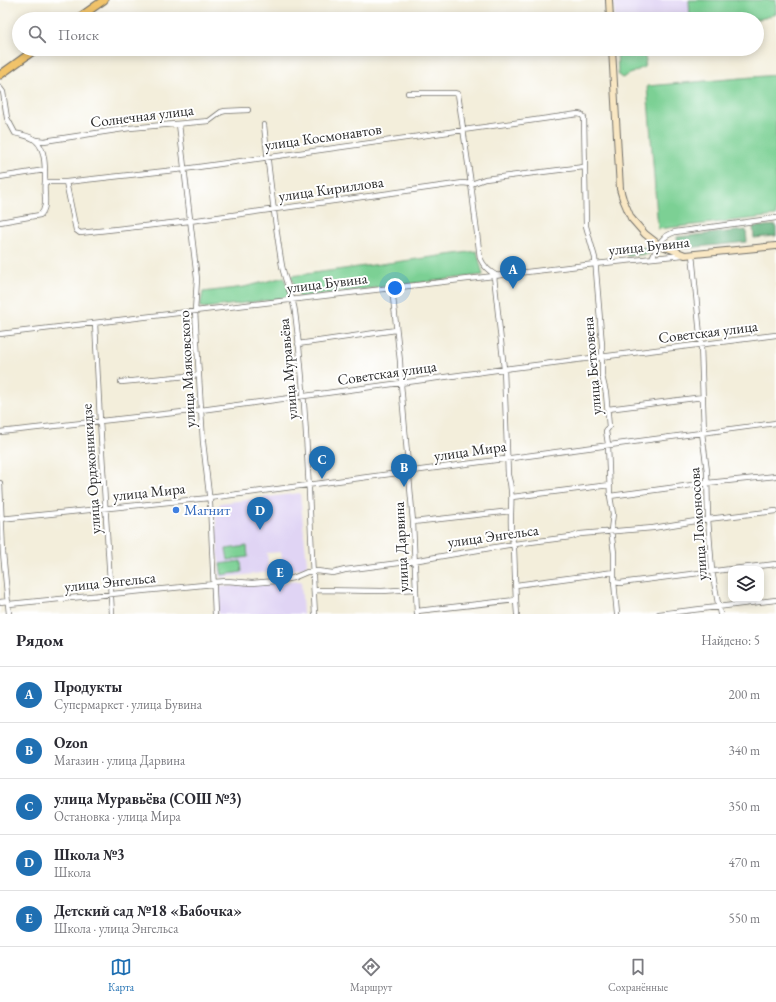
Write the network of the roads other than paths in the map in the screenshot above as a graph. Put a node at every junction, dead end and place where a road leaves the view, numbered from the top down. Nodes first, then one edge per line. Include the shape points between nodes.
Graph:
1 (104, 0) edge
2 (609, 0) edge
3 (87, 12) edge
4 (610, 12) edge
5 (26, 56) edge
6 (612, 56) edge
7 (0, 75) edge
8 (0, 88) edge
9 (408, 93) dead end
10 (248, 110) dead end
11 (582, 115) joint
12 (179, 124) junction
13 (264, 125) dead end
14 (463, 130) junction
15 (36, 140) junction
16 (268, 157) junction
17 (584, 167) junction
18 (184, 169) junction
19 (45, 170) junction
20 (0, 177) edge
21 (45, 182) junction
22 (66, 182) junction
23 (471, 184) junction
24 (274, 210) junction
25 (776, 218) edge
26 (190, 221) junction
27 (0, 222) edge
28 (658, 244) junction
29 (776, 246) edge
30 (692, 254) junction
31 (684, 255) junction
32 (652, 258) junction
33 (595, 264) junction
34 (496, 276) junction
35 (392, 288) junction
36 (293, 300) junction
37 (195, 311) junction
38 (95, 323) junction
39 (396, 330) junction
40 (0, 334) edge
41 (776, 335) edge
42 (298, 344) junction
43 (700, 345) junction
44 (602, 357) junction
45 (504, 369) junction
46 (200, 376) junction
47 (121, 382) dead end
48 (401, 384) junction
49 (303, 396) junction
50 (703, 397) junction
51 (608, 409) junction
52 (201, 410) junction
53 (100, 421) junction
54 (776, 423) edge
55 (0, 432) edge
56 (703, 433) junction
57 (608, 444) junction
58 (508, 458) junction
59 (408, 471) junction
60 (776, 476) edge
61 (0, 483) edge
62 (707, 483) junction
63 (610, 485) junction
64 (309, 486) junction
65 (610, 496) junction
66 (512, 497) junction
67 (209, 498) junction
68 (105, 508) junction
69 (511, 511) junction
70 (776, 511) edge
71 (1, 519) edge
72 (708, 519) junction
73 (413, 522) junction
74 (611, 530) junction
75 (514, 544) junction
76 (2, 553) edge
77 (414, 560) junction
78 (776, 564) edge
79 (758, 566) edge
80 (728, 569) edge
81 (312, 571) junction
82 (712, 571) junction
83 (614, 572) junction
84 (614, 582) junction
85 (214, 583) junction
86 (516, 585) junction
87 (416, 589) junction
88 (314, 590) junction
89 (111, 594) junction
90 (516, 600) junction
91 (776, 600) edge
92 (0, 602) edge
93 (9, 603) junction
94 (718, 606) junction
95 (417, 612) edge
96 (9, 614) edge
97 (112, 614) edge
98 (215, 614) edge
99 (315, 614) edge
100 (517, 614) edge
101 (617, 614) edge
102 (659, 614) edge
103 (720, 614) edge

1 - 3 main road
2 - 4 street
5 - 7 main road
6 - 28 street via 620,189 631,218
8 - 15 street via 3,92 6,118 15,132
9 - 14 street via 458,94
10 - 12 street, Солнечная улица via 225,111 209,121
11 - 14 street, улица Космонавтов
11 - 17 street, улица Бетховена
12 - 15 street, Солнечная улица
12 - 18 street, улица Маяковского
13 - 16 street, улица Муравьёва
14 - 16 street, улица Космонавтов
14 - 23 street
15 - 19 street via 43,154
16 - 18 street, улица Космонавтов
16 - 24 street, улица Муравьёва
17 - 23 street, улица Кириллова
17 - 33 street, улица Бетховена via 586,226
18 - 22 street, улица Космонавтов
18 - 26 street, улица Маяковского
19 - 20 street
19 - 21 street
21 - 22 street, улица Космонавтов
21 - 27 street via 44,212 40,215
22 - 26 street, улица Кириллова via 76,230 80,233
23 - 24 street, улица Кириллова via 463,183
23 - 34 street via 480,258 487,270
24 - 26 street, улица Кириллова
24 - 36 street, улица Муравьёва via 282,268
25 - 28 street, улица Бувина via 675,232
26 - 37 street, улица Маяковского via 197,278
28 - 31 street
28 - 32 street
29 - 30 street, улица Бувина
30 - 31 street, улица Бувина
30 - 43 street, улица Ломоносова
31 - 32 street, улица Бувина
32 - 33 street, улица Бувина
33 - 34 street, улица Бувина
33 - 44 street, улица Бетховена
34 - 35 street, улица Бувина
34 - 45 street
35 - 36 street, улица Бувина
35 - 39 street, улица Дарвина
36 - 37 street, улица Бувина
36 - 42 street, улица Муравьёва
37 - 38 street, улица Бувина
37 - 46 street, улица Маяковского
38 - 40 street, улица Бувина
38 - 53 street, улица Орджоникидзе
39 - 42 street
39 - 48 street, улица Дарвина
41 - 43 street, Советская улица
42 - 49 street, улица Муравьёва
43 - 44 street, Советская улица
43 - 50 street, улица Ломоносова
44 - 45 street, Советская улица
44 - 51 street, улица Бетховена via 602,376
45 - 48 street, Советская улица
45 - 58 street
46 - 47 street
46 - 52 street, улица Маяковского
48 - 49 street, Советская улица
48 - 59 street, улица Дарвина
49 - 52 street, Советская улица
49 - 64 street, улица Муравьёва
50 - 51 street
50 - 56 street, улица Ломоносова
51 - 57 street, улица Бетховена
52 - 53 street, Советская улица
52 - 67 street, улица Маяковского
53 - 55 street, Советская улица
53 - 68 street, улица Орджоникидзе
54 - 56 street, улица Мира
56 - 57 street, улица Мира
56 - 62 street, улица Ломоносова
57 - 58 street, улица Мира
57 - 63 street, улица Бетховена
58 - 59 street, улица Мира
58 - 66 street
59 - 64 street, улица Мира
59 - 73 street, улица Дарвина
60 - 62 street
61 - 71 street
62 - 65 street
62 - 72 street, улица Ломоносова
63 - 65 street, улица Бетховена
63 - 66 street
64 - 67 street, улица Мира
64 - 81 street, улица Муравьёва
65 - 74 street, улица Бетховена via 613,514
66 - 69 street
67 - 68 street, улица Мира
67 - 85 street, улица Маяковского
68 - 71 street, улица Мира
68 - 89 street, улица Орджоникидзе
69 - 73 street
69 - 75 street
70 - 72 street, улица Энгельса
71 - 76 street
72 - 74 street, улица Энгельса via 653,528
72 - 82 street, улица Ломоносова
73 - 77 street, улица Дарвина
74 - 75 street, улица Энгельса
74 - 83 street, улица Бетховена
75 - 77 street, улица Энгельса
75 - 86 street
76 - 93 street
77 - 81 street, улица Энгельса via 333,573
77 - 87 street, улица Дарвина
78 - 79 street
80 - 82 street
81 - 85 street, улица Энгельса via 276,581
81 - 88 street, улица Муравьёва
82 - 84 street
82 - 94 street, улица Ломоносова
83 - 84 street, улица Бетховена
83 - 86 street
84 - 101 street, улица Бетховена
85 - 89 street, улица Энгельса
85 - 98 street, улица Маяковского
86 - 90 street
87 - 88 street
87 - 95 street, улица Дарвина
88 - 99 street, улица Муравьёва
89 - 93 street, улица Энгельса
89 - 97 street, улица Орджоникидзе
90 - 95 street
90 - 100 street
91 - 94 street
92 - 93 street, улица Энгельса
93 - 96 street
94 - 102 street
94 - 103 street, улица Ломоносова

